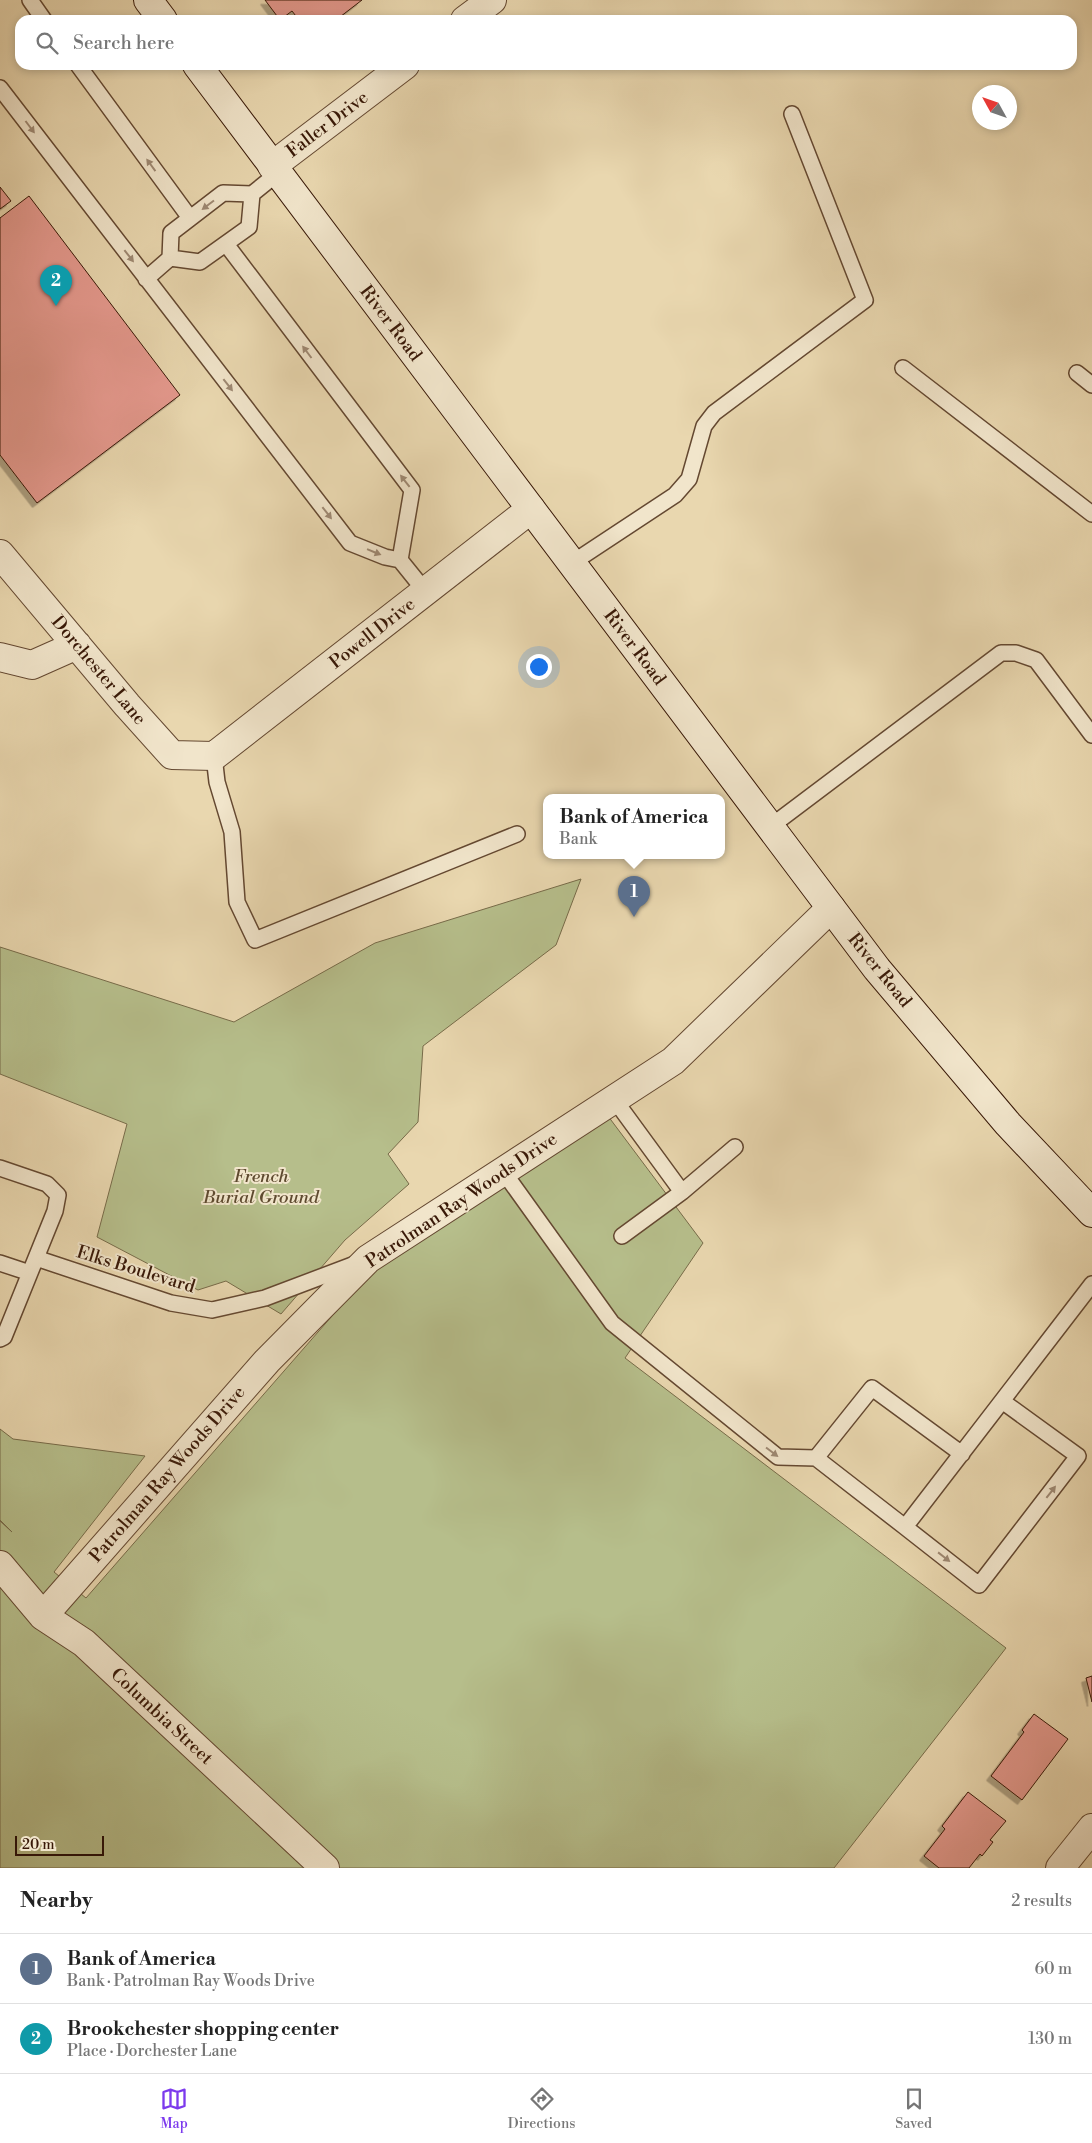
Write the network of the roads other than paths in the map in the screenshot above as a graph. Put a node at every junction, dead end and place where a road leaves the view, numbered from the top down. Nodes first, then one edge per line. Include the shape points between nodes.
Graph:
1 (30, 0) edge
2 (148, 0) edge
3 (492, 0) edge
4 (40, 15) edge
5 (159, 15) edge
6 (472, 15) edge
7 (82, 70) edge
8 (201, 70) edge
9 (400, 70) edge
10 (0, 88) edge
11 (792, 114) dead end
12 (275, 169) junction
13 (252, 194) junction
14 (190, 218) junction
15 (226, 244) junction
16 (170, 258) junction
17 (146, 279) junction
18 (903, 368) dead end
19 (1077, 373) dead end
20 (1092, 385) edge
21 (531, 509) junction
22 (1092, 514) edge
23 (0, 554) edge
24 (400, 560) junction
25 (572, 563) junction
26 (425, 591) junction
27 (77, 645) junction
28 (0, 657) edge
29 (1092, 735) edge
30 (214, 756) junction
31 (770, 827) junction
32 (517, 834) dead end
33 (831, 908) junction
34 (614, 1099) junction
35 (735, 1147) dead end
36 (0, 1168) edge
37 (503, 1171) junction
38 (682, 1192) junction
39 (1092, 1213) edge
40 (622, 1236) dead end
41 (36, 1258) junction
42 (368, 1259) junction
43 (0, 1263) edge
44 (30, 1273) junction
45 (1092, 1284) edge
46 (0, 1339) edge
47 (1002, 1401) junction
48 (962, 1454) junction
49 (816, 1458) junction
50 (905, 1527) junction
51 (0, 1566) edge
52 (43, 1616) junction
53 (1092, 1828) edge
54 (325, 1868) edge
55 (1060, 1868) edge

1 - 4 lane
2 - 5 street
3 - 6 street
14 -> 7 lane
8 - 12 street, River Road
9 - 12 street, Faller Drive
10 -> 17 lane
11 - 25 lane via 865,300 714,413 704,426 689,478 675,495
12 - 13 lane
12 - 21 street, River Road
13 -> 14 lane via 222,193
13 - 15 lane via 249,227
14 - 16 lane via 171,232
15 - 16 lane via 200,262
24 -> 15 lane via 412,490
16 - 17 lane
17 -> 24 lane via 350,542
18 - 22 lane
19 - 20 lane
21 - 25 street, River Road
21 - 26 street, Powell Drive
23 - 27 street, Dorchester Lane
24 - 26 lane
25 - 31 street, River Road
26 - 30 street, Powell Drive
27 - 28 street via 32,665
27 - 30 street, Dorchester Lane via 172,755
29 - 31 lane via 1036,660 1016,653 1001,653
30 - 32 lane via 217,782 232,832 236,902 255,940
31 - 33 street, River Road
33 - 34 street, Patrolman Ray Woods Drive via 673,1061
33 - 39 street, River Road via 877,969 1008,1124
34 - 37 street, Patrolman Ray Woods Drive
34 - 38 lane
35 - 38 lane
36 - 41 lane via 47,1184 58,1195 56,1211
37 - 42 street, Patrolman Ray Woods Drive
37 -> 49 lane via 612,1323 778,1457
38 - 40 lane
41 - 42 lane, Elks Boulevard via 171,1303 212,1310 265,1298
41 - 44 lane
42 - 52 street, Patrolman Ray Woods Drive via 267,1361
43 - 44 lane
44 - 46 lane via 4,1337
45 - 47 lane
47 - 48 lane
50 -> 47 lane via 979,1585 1078,1456
48 - 49 lane via 872,1388
48 - 50 lane
49 - 50 lane
51 - 52 street, Columbia Street
52 - 54 street, Columbia Street via 84,1643
53 - 55 street

